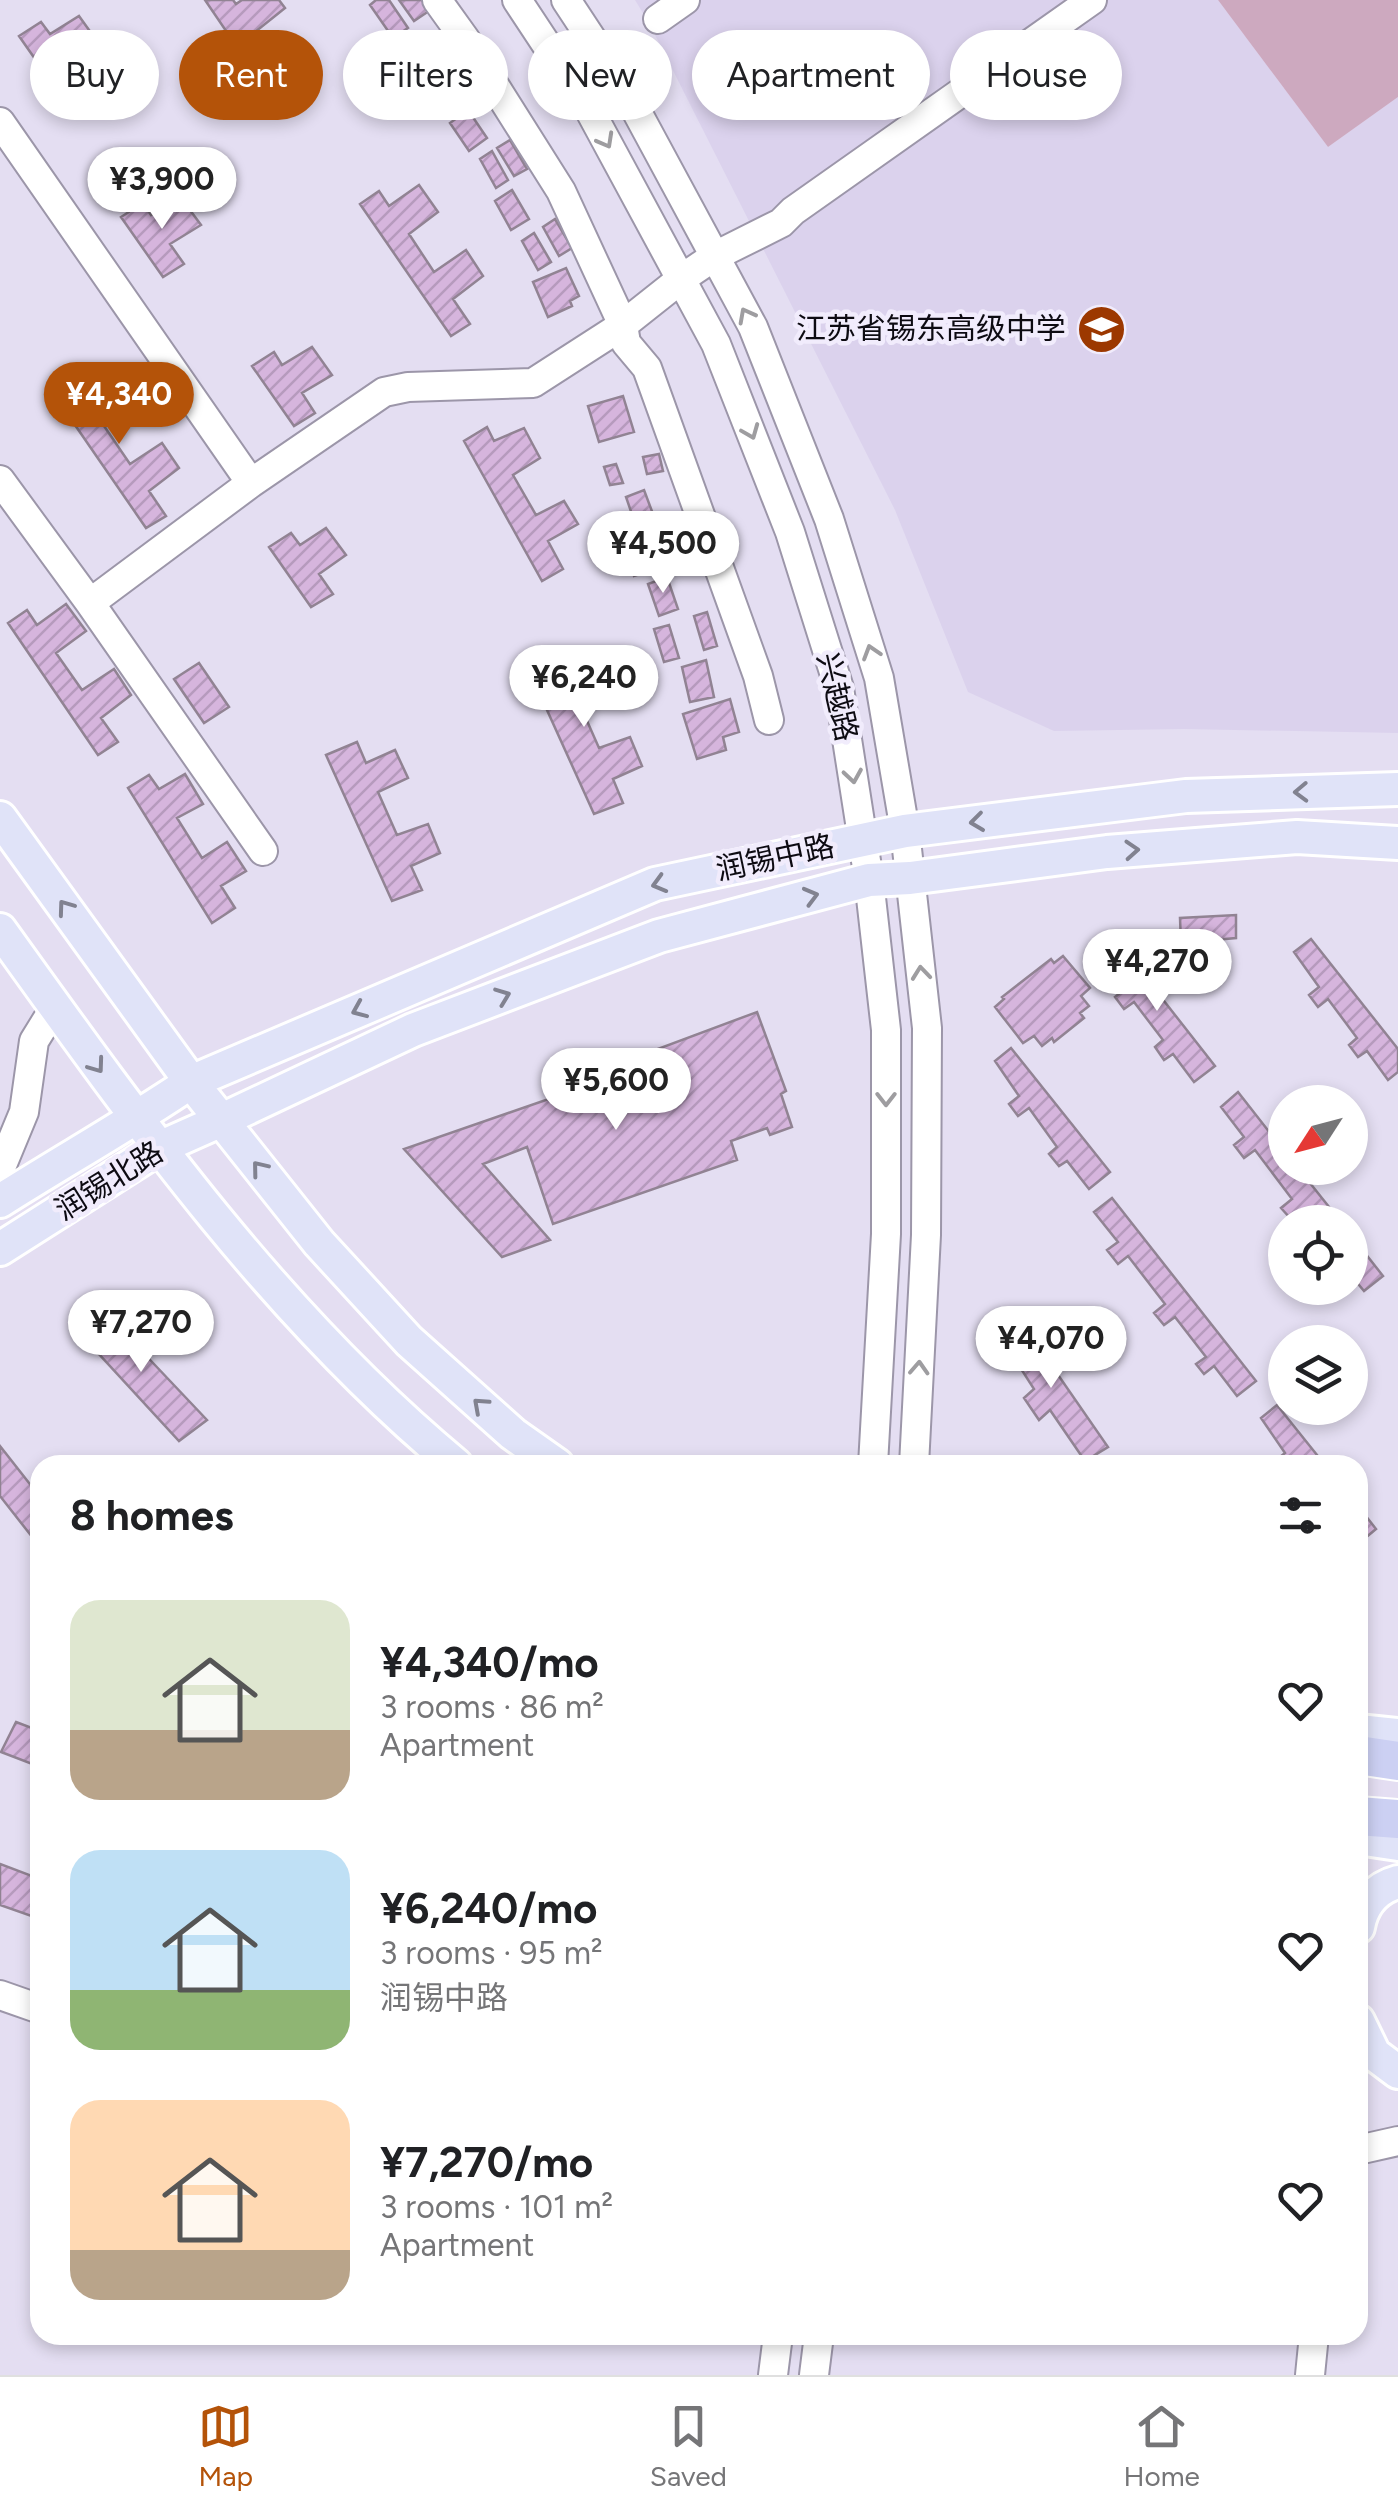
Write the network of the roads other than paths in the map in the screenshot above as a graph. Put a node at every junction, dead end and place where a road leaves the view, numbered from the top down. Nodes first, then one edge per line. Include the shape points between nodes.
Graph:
1 (437, 0) edge
2 (516, 0) edge
3 (566, 0) edge
4 (684, 0) edge
5 (1092, 0) edge
6 (658, 18) dead end
7 (0, 122) edge
8 (715, 256) junction
9 (681, 280) junction
10 (624, 325) junction
11 (0, 480) edge
12 (251, 483) junction
13 (90, 603) junction
14 (769, 720) dead end
15 (1398, 790) edge
16 (0, 818) edge
17 (905, 831) junction
18 (863, 839) junction
19 (1398, 844) edge
20 (263, 851) dead end
21 (910, 878) junction
22 (870, 880) junction
23 (0, 930) edge
24 (56, 1007) junction
25 (191, 1082) junction
26 (136, 1119) junction
27 (222, 1120) junction
28 (159, 1148) junction
29 (0, 1170) edge
30 (0, 1201) edge
31 (0, 1249) edge
32 (444, 1455) edge
33 (543, 1455) edge
34 (874, 1455) edge
35 (915, 1455) edge
36 (1368, 1732) edge
37 (1398, 1736) edge
38 (1368, 1757) edge
39 (1398, 1762) edge
40 (1368, 1816) edge
41 (1398, 1818) edge
42 (1368, 1840) edge
43 (1398, 1844) edge
44 (1398, 1882) edge
45 (1368, 1902) edge
46 (0, 1995) edge
47 (30, 2006) edge
48 (1368, 2041) edge
49 (1398, 2072) edge
50 (1398, 2141) edge
51 (1368, 2148) edge
52 (777, 2345) edge
53 (818, 2345) edge
54 (1313, 2345) edge
55 (773, 2375) edge
56 (814, 2375) edge
57 (1310, 2375) edge

1 - 10 street via 561,191
2 -> 9 street, 兴越路 via 588,109
3 - 8 street, 兴越路 via 624,88
4 - 6 street
5 - 8 street via 781,223
7 - 12 street
8 - 9 street
17 -> 8 street, 兴越路 via 879,678 829,519 753,327
9 - 10 street
9 -> 18 street, 兴越路 via 716,344 790,532 839,688
10 - 12 street via 534,383 384,392
10 - 14 street via 626,343 648,368
11 - 13 street
12 - 13 street
13 - 20 street
15 -> 17 main road, 润锡中路 via 1186,796
25 -> 16 main road
17 - 18 main road, 润锡中路
17 - 21 street, 兴越路
18 - 22 street, 兴越路
18 -> 25 main road, 润锡中路 via 655,884
21 -> 19 main road, 润锡中路 via 1106,852 1297,837
21 - 22 main road, 润锡中路
35 -> 21 street, 兴越路 via 926,1235 927,1028
27 -> 22 main road, 润锡中路 via 413,1030 660,936
22 -> 34 street, 兴越路 via 886,1030 886,1234
23 - 24 main road
24 -> 26 main road
24 - 29 street via 34,1042 24,1112
25 - 26 main road, 润锡北路
25 - 27 main road
26 - 28 main road
26 - 30 main road, 润锡北路
27 - 28 main road, 润锡北路
33 -> 27 main road via 409,1341
28 - 31 main road, 润锡北路
28 - 32 main road via 318,1338
36 - 37 main road
38 - 39 highway
40 - 41 highway
42 - 43 main road
44 - 45 main road
46 - 47 street
48 - 49 main road
50 - 51 street
52 - 55 street
53 - 56 street
54 - 57 street

